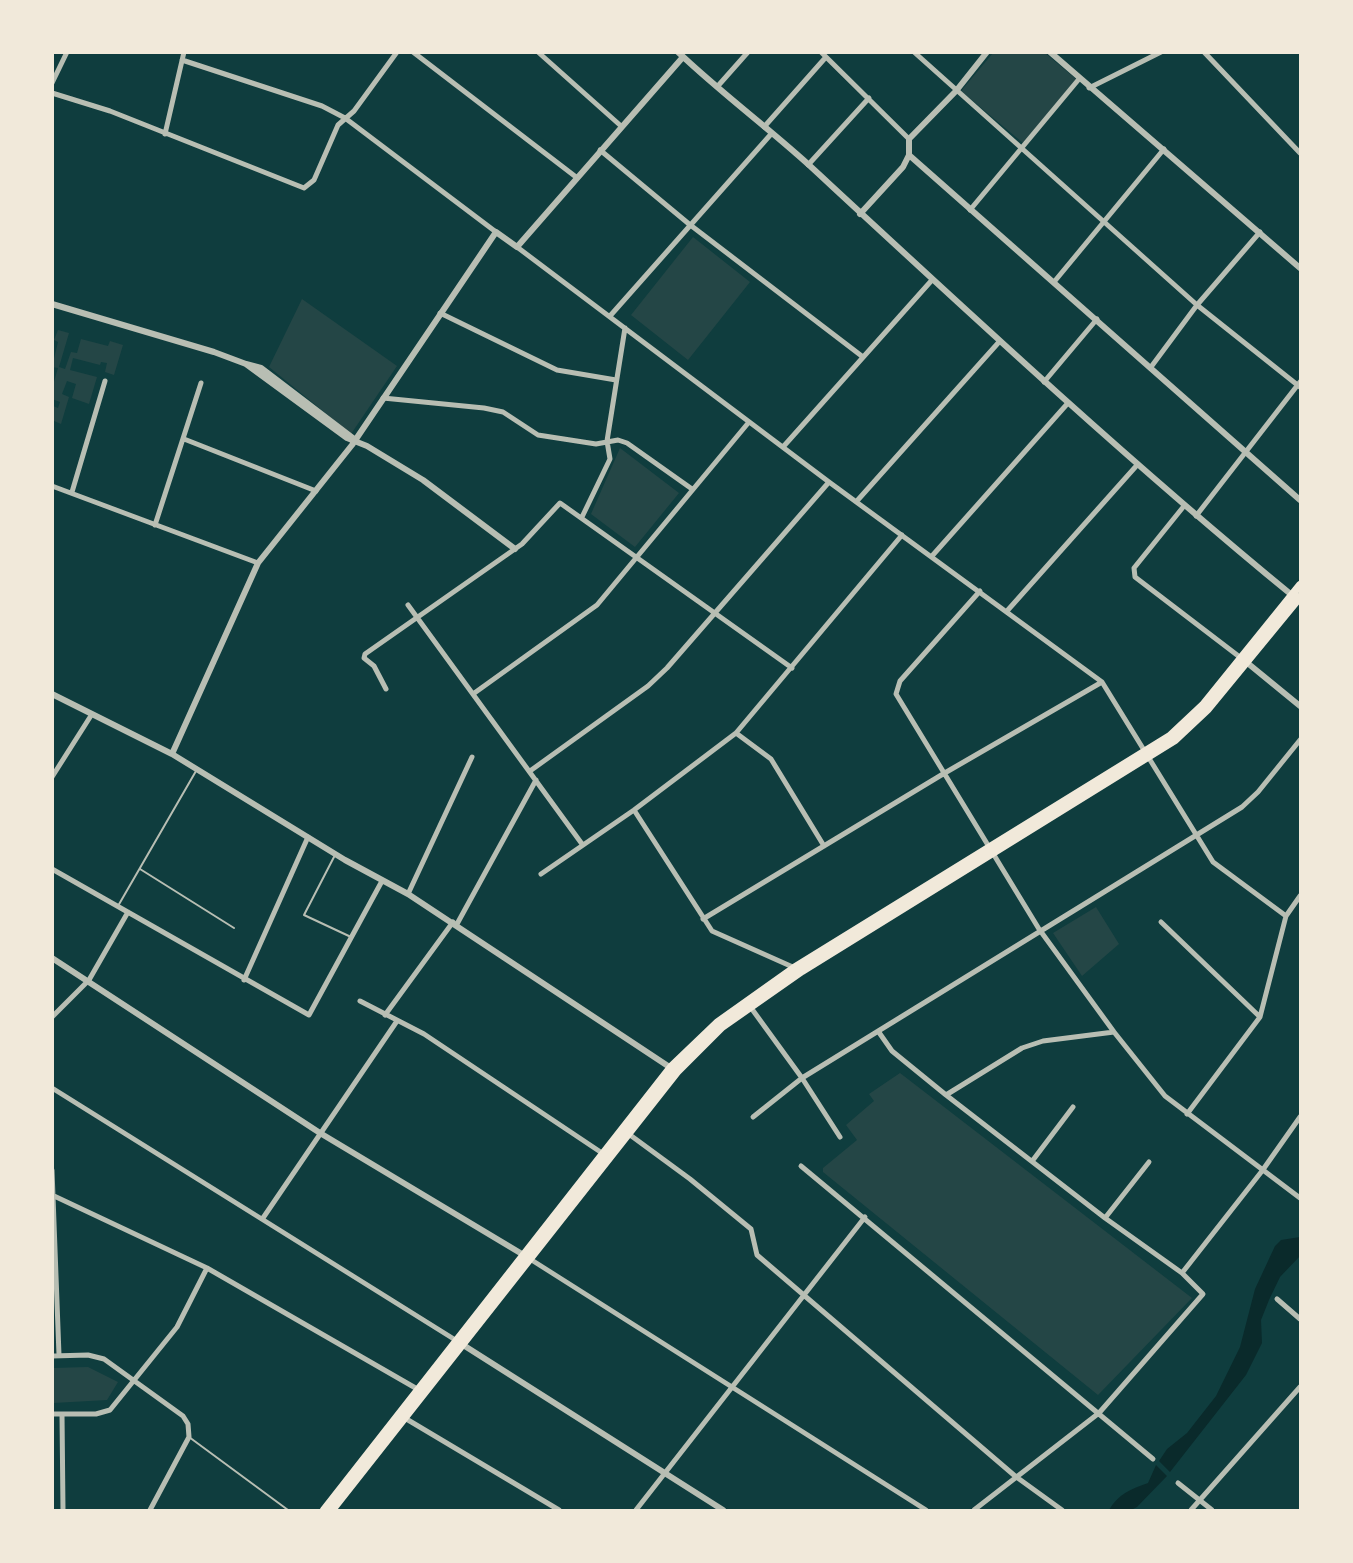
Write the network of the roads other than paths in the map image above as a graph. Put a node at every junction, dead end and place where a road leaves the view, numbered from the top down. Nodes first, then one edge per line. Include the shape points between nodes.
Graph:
1 (67, 52) edge
2 (184, 52) edge
3 (397, 52) edge
4 (413, 52) edge
5 (538, 52) edge
6 (748, 52) edge
7 (821, 52) edge
8 (914, 52) edge
9 (987, 52) edge
10 (1050, 52) edge
11 (1161, 52) edge
12 (1204, 52) edge
13 (681, 55) edge
14 (826, 57) junction
15 (182, 60) junction
16 (1080, 79) junction
17 (52, 83) edge
18 (717, 87) junction
19 (1089, 88) junction
20 (956, 91) junction
21 (52, 93) edge
22 (869, 98) junction
23 (345, 118) junction
24 (621, 126) junction
25 (764, 127) junction
26 (772, 133) junction
27 (165, 134) junction
28 (909, 138) junction
29 (1164, 149) junction
30 (600, 150) junction
31 (1022, 150) junction
32 (1300, 153) edge
33 (909, 155) junction
34 (808, 165) junction
35 (576, 177) junction
36 (970, 210) junction
37 (860, 214) junction
38 (1103, 220) junction
39 (689, 224) junction
40 (496, 232) junction
41 (1260, 232) junction
42 (517, 247) junction
43 (1300, 268) edge
44 (932, 280) junction
45 (1054, 282) junction
46 (52, 304) edge
47 (1197, 305) junction
48 (440, 314) junction
49 (609, 316) junction
50 (1097, 318) junction
51 (625, 328) junction
52 (999, 342) junction
53 (863, 357) junction
54 (1151, 367) junction
55 (616, 380) junction
56 (105, 381) dead end
57 (1044, 382) junction
58 (201, 383) dead end
59 (1300, 384) edge
60 (383, 398) junction
61 (1068, 403) junction
62 (749, 422) junction
63 (184, 439) junction
64 (355, 440) junction
65 (607, 441) junction
66 (783, 447) junction
67 (1244, 451) junction
68 (1138, 464) junction
69 (829, 482) junction
70 (52, 486) edge
71 (692, 489) junction
72 (316, 491) junction
73 (72, 492) junction
74 (1300, 500) edge
75 (856, 502) junction
76 (1184, 506) junction
77 (1196, 516) junction
78 (582, 517) junction
79 (155, 525) junction
80 (902, 535) junction
81 (514, 549) junction
82 (637, 556) junction
83 (932, 556) junction
84 (258, 563) junction
85 (1300, 585) edge
86 (980, 591) junction
87 (1297, 597) edge
88 (408, 605) dead end
89 (1007, 611) junction
90 (716, 614) junction
91 (417, 618) junction
92 (1244, 660) junction
93 (792, 668) junction
94 (1102, 682) junction
95 (386, 689) dead end
96 (52, 694) edge
97 (473, 694) junction
98 (1300, 706) edge
99 (92, 714) junction
100 (736, 733) junction
101 (1300, 740) edge
102 (172, 754) junction
103 (1147, 755) junction
104 (472, 757) dead end
105 (197, 769) junction
106 (530, 771) junction
107 (943, 774) junction
108 (52, 777) edge
109 (536, 780) junction
110 (634, 810) junction
111 (308, 837) junction
112 (1195, 837) junction
113 (582, 844) junction
114 (824, 846) junction
115 (990, 851) junction
116 (336, 854) junction
117 (52, 868) edge
118 (140, 868) junction
119 (541, 874) dead end
120 (382, 881) junction
121 (408, 894) junction
122 (1300, 896) edge
123 (118, 906) junction
124 (128, 912) junction
125 (1286, 916) junction
126 (703, 919) junction
127 (1161, 922) dead end
128 (455, 923) junction
129 (234, 928) dead end
130 (1039, 929) junction
131 (351, 937) junction
132 (52, 958) edge
133 (798, 969) junction
134 (89, 980) junction
135 (244, 980) junction
136 (360, 1001) dead end
137 (748, 1004) junction
138 (385, 1015) junction
139 (52, 1017) edge
140 (1260, 1017) junction
141 (397, 1021) junction
142 (878, 1031) junction
143 (1114, 1032) junction
144 (674, 1070) junction
145 (802, 1078) junction
146 (52, 1088) edge
147 (946, 1095) junction
148 (1073, 1107) dead end
149 (1187, 1114) junction
150 (753, 1117) dead end
151 (1300, 1117) edge
152 (626, 1131) junction
153 (320, 1133) junction
154 (840, 1137) dead end
155 (606, 1156) junction
156 (1033, 1160) junction
157 (1149, 1162) dead end
158 (801, 1166) dead end
159 (52, 1170) edge
160 (1262, 1171) junction
161 (54, 1195) edge
162 (1300, 1198) edge
163 (865, 1217) junction
164 (263, 1218) junction
165 (1105, 1218) junction
166 (527, 1257) junction
167 (207, 1268) junction
168 (1182, 1273) junction
169 (804, 1294) junction
170 (1277, 1299) dead end
171 (1300, 1319) edge
172 (460, 1343) junction
173 (56, 1356) edge
174 (135, 1381) junction
175 (733, 1386) junction
176 (1300, 1387) edge
177 (421, 1391) junction
178 (1099, 1413) junction
179 (52, 1414) edge
180 (62, 1414) junction
181 (402, 1416) junction
182 (189, 1437) junction
183 (1153, 1459) dead end
184 (666, 1472) junction
185 (1016, 1476) junction
186 (1178, 1483) dead end
187 (1201, 1500) junction
188 (63, 1510) edge
189 (150, 1510) edge
190 (288, 1510) edge
191 (324, 1510) edge
192 (332, 1510) edge
193 (559, 1510) edge
194 (636, 1510) edge
195 (723, 1510) edge
196 (926, 1510) edge
197 (974, 1510) edge
198 (1062, 1510) edge
199 (1191, 1510) edge
200 (1212, 1510) edge

1 - 17 street
2 - 15 street
3 - 23 street
4 - 35 street
5 - 24 street
6 - 18 street
7 - 14 street
8 - 20 street
9 - 20 street
10 - 16 street
11 - 19 street
12 - 32 street
13 - 18 street
13 - 24 street
14 - 22 street
14 - 25 street
15 - 23 street via 322,106
15 - 27 street
16 - 19 street
16 - 31 street
18 - 25 street
19 - 29 street
20 - 28 street
20 - 31 street
21 - 27 street
22 - 28 street
22 - 34 street
23 - 27 street via 336,128 314,180 300,188
23 - 40 street
24 - 30 street
25 - 26 street
26 - 34 street
26 - 39 street
28 - 33 street
29 - 38 street
29 - 41 street
30 - 35 street
30 - 39 street
31 - 36 street
31 - 38 street
33 - 36 street
33 - 37 street via 903,168
34 - 37 street
35 - 42 street
36 - 45 street
37 - 44 street
38 - 45 street
38 - 47 street
39 - 49 street
39 - 53 street
40 - 42 street
40 - 48 street
41 - 43 street
41 - 47 street
42 - 49 street
44 - 52 street
44 - 53 street
45 - 50 street
46 - 64 street via 246,364
47 - 54 street
47 - 59 street
48 - 55 street via 557,370
48 - 60 street
49 - 51 street
50 - 54 street
50 - 57 street
51 - 55 street
51 - 62 street
52 - 57 street
52 - 75 street
53 - 66 street
54 - 67 street
55 - 65 street
56 - 73 street
57 - 61 street
58 - 63 street
59 - 67 street
60 - 64 street
60 - 65 street via 484,408 503,412 538,435 596,444
61 - 68 street
61 - 83 street
62 - 66 street
62 - 71 street
63 - 72 street
63 - 79 street
64 - 72 street
64 - 81 street via 423,480
65 - 71 street via 627,443
65 - 78 street via 610,459
66 - 69 street
67 - 74 street
67 - 77 street
68 - 76 street
68 - 89 street
69 - 75 street
69 - 90 street
70 - 73 street
71 - 82 street
72 - 84 street
73 - 79 street
75 - 80 street
76 - 77 street
76 - 92 street via 1134,568 1135,577
77 - 87 street
78 - 81 street via 560,503
78 - 82 street
79 - 84 street
80 - 83 street
80 - 93 street
81 - 91 street
82 - 90 street
82 - 97 street via 591,609
83 - 86 street
84 - 102 street
85 - 87 main road
86 - 89 street
86 - 107 street via 896,688
87 - 92 main road
88 - 91 street
89 - 94 street
90 - 93 street
90 - 106 street via 648,686
91 - 95 street via 364,656
91 - 97 street
92 - 98 street
92 - 103 main road via 1197,721
93 - 100 street
94 - 103 street
94 - 107 street
96 - 99 street
97 - 106 street
99 - 102 street
99 - 108 street
100 - 110 street
100 - 114 street via 771,759
101 - 112 street via 1242,807
102 - 105 street
103 - 112 street
103 - 115 main road
104 - 121 street
105 - 111 street
105 - 118 lane
106 - 109 street
107 - 114 street
107 - 115 street
109 - 113 street
109 - 128 street
110 - 113 street
110 - 126 street
111 - 116 street
111 - 135 street
112 - 125 street via 1213,862
112 - 130 street
113 - 119 street
114 - 126 street
115 - 130 street
115 - 133 main road
116 - 120 street
116 - 131 lane via 304,915
117 - 123 street
118 - 123 lane
118 - 129 lane
120 - 121 street
120 - 131 street
121 - 128 street
122 - 125 street
123 - 124 street
124 - 134 street
124 - 135 street
125 - 140 street
126 - 133 street via 718,935
127 - 140 street
128 - 138 street
128 - 144 street
130 - 142 street
130 - 143 street
131 - 135 street via 309,1015
132 - 134 street
133 - 137 main road
134 - 139 street
134 - 153 street
136 - 138 street
137 - 144 main road
137 - 145 street
138 - 141 street
140 - 149 street
141 - 153 street
141 - 155 street via 424,1034
142 - 145 street
142 - 147 street via 892,1051
143 - 147 street via 1043,1041 1022,1048
143 - 149 street via 1165,1096
144 - 152 main road
145 - 150 street
145 - 154 street
146 - 164 street
147 - 156 street
148 - 156 street
149 - 160 street
151 - 160 street
152 - 155 main road
152 - 169 street via 751,1229 757,1255
153 - 164 street
153 - 166 street
155 - 166 main road
156 - 165 street
157 - 165 street
158 - 163 street
159 - 161 street
160 - 162 street
160 - 168 street
161 - 167 street
161 - 173 street
163 - 169 street
163 - 178 street
164 - 172 street
165 - 168 street
166 - 172 main road
166 - 175 street
167 - 174 street via 177,1327
167 - 177 street
168 - 178 street via 1202,1291 1203,1297
169 - 175 street
169 - 185 street
170 - 171 street
172 - 177 main road
172 - 184 street
173 - 174 street via 96,1356
174 - 180 street via 110,1410
174 - 182 street via 183,1416
175 - 184 street
175 - 196 street
176 - 187 street
177 - 181 main road
178 - 183 street
178 - 185 street
179 - 180 street
180 - 188 street
181 - 191 main road
181 - 192 main road
181 - 193 street
182 - 189 street
182 - 190 lane
184 - 194 street
184 - 195 street
185 - 197 street
185 - 198 street
186 - 187 street
187 - 199 street
187 - 200 street

